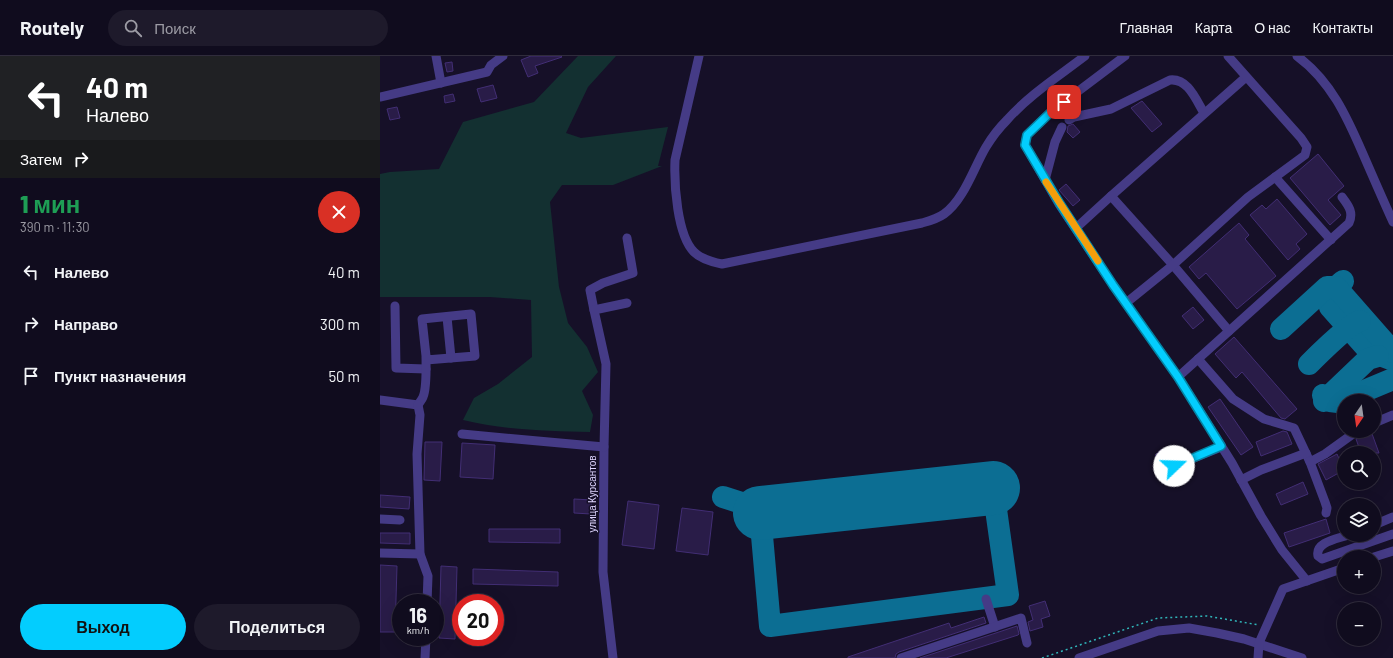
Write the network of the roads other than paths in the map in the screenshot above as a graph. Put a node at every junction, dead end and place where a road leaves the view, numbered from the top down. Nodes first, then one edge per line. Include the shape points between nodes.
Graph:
1 (436, 56) edge
2 (503, 56) edge
3 (699, 56) edge
4 (1085, 56) edge
5 (1125, 56) edge
6 (1228, 56) edge
7 (1303, 58) edge
8 (490, 60) edge
9 (1246, 77) junction
10 (441, 83) junction
11 (380, 97) edge
12 (1204, 112) junction
13 (1069, 120) dead end
14 (1062, 127) dead end
15 (1275, 177) junction
16 (1045, 180) junction
17 (1111, 196) junction
18 (1342, 197) dead end
19 (1393, 222) edge
20 (1076, 228) junction
21 (627, 238) dead end
22 (1331, 240) junction
23 (1173, 265) junction
24 (627, 303) dead end
25 (1126, 303) junction
26 (395, 306) dead end
27 (594, 310) junction
28 (446, 316) junction
29 (1229, 330) junction
30 (451, 358) junction
31 (1198, 359) junction
32 (426, 364) junction
33 (1178, 377) junction
34 (380, 400) edge
35 (418, 405) junction
36 (1393, 415) edge
37 (1381, 420) edge
38 (462, 434) dead end
39 (1347, 438) edge
40 (1221, 446) junction
41 (604, 447) junction
42 (1306, 453) junction
43 (1310, 462) junction
44 (1174, 466) dead end
45 (1241, 480) junction
46 (1326, 513) dead end
47 (1393, 517) edge
48 (380, 519) edge
49 (400, 520) dead end
50 (1381, 522) edge
51 (1393, 534) edge
52 (1381, 538) edge
53 (1337, 539) edge
54 (1370, 542) edge
55 (1393, 551) edge
56 (380, 554) edge
57 (420, 554) junction
58 (1381, 555) edge
59 (1337, 570) edge
60 (1307, 581) junction
61 (427, 594) edge
62 (986, 599) dead end
63 (995, 627) junction
64 (1027, 642) dead end
65 (1259, 643) junction
66 (426, 646) edge
67 (425, 658) edge
68 (613, 658) edge
69 (901, 658) edge
70 (1079, 658) edge
71 (1258, 658) edge
72 (1302, 658) edge

1 - 10 street
2 - 8 street
3 - 4 street via 674,173 678,208 687,242 694,252 704,259 722,264 922,223 944,214 961,194 994,134 1008,118
5 - 16 street via 1052,111 1027,135 1025,145
6 - 9 street
7 - 19 street via 1340,104
8 - 10 street via 487,72
9 - 12 street
9 - 15 street via 1307,147 1305,155
10 - 11 street
12 - 13 street via 1187,87 1178,80 1170,80 1111,109
12 - 17 street
14 - 16 street
15 - 22 street
15 - 23 street via 1248,197
16 - 20 street
17 - 20 street
17 - 23 street
18 - 22 street via 1350,208 1351,219
20 - 25 street
21 - 27 street via 633,273 602,283 590,290
22 - 29 street
23 - 25 street
23 - 29 street
24 - 27 street
25 - 33 street
26 - 32 street via 396,368
27 - 41 street via 606,364
28 - 30 street
28 - 30 street via 471,314 474,356
28 - 32 street via 422,319
29 - 31 street
30 - 32 street
31 - 33 street
31 - 42 street via 1233,399 1264,419 1294,428
32 - 35 street via 423,397
33 - 40 street
34 - 35 street
35 - 57 street
36 - 37 street
38 - 41 street, улица Курсантов
39 - 43 street
40 - 44 street
40 - 45 street
41 - 68 street, улица Курсантов via 603,572
42 - 43 street
42 - 45 street
43 - 46 street via 1327,508
45 - 60 street via 1260,516
47 - 50 street
48 - 49 street
51 - 52 street
53 - 54 street via 1321,545 1318,556 1322,559
55 - 58 street
56 - 57 street
57 - 61 street via 428,576
59 - 60 street
60 - 65 street via 1283,589
62 - 63 street
63 - 64 street via 1021,618
63 - 69 street
65 - 70 street via 1189,628 1158,631
65 - 71 street
65 - 72 street
66 - 67 street

